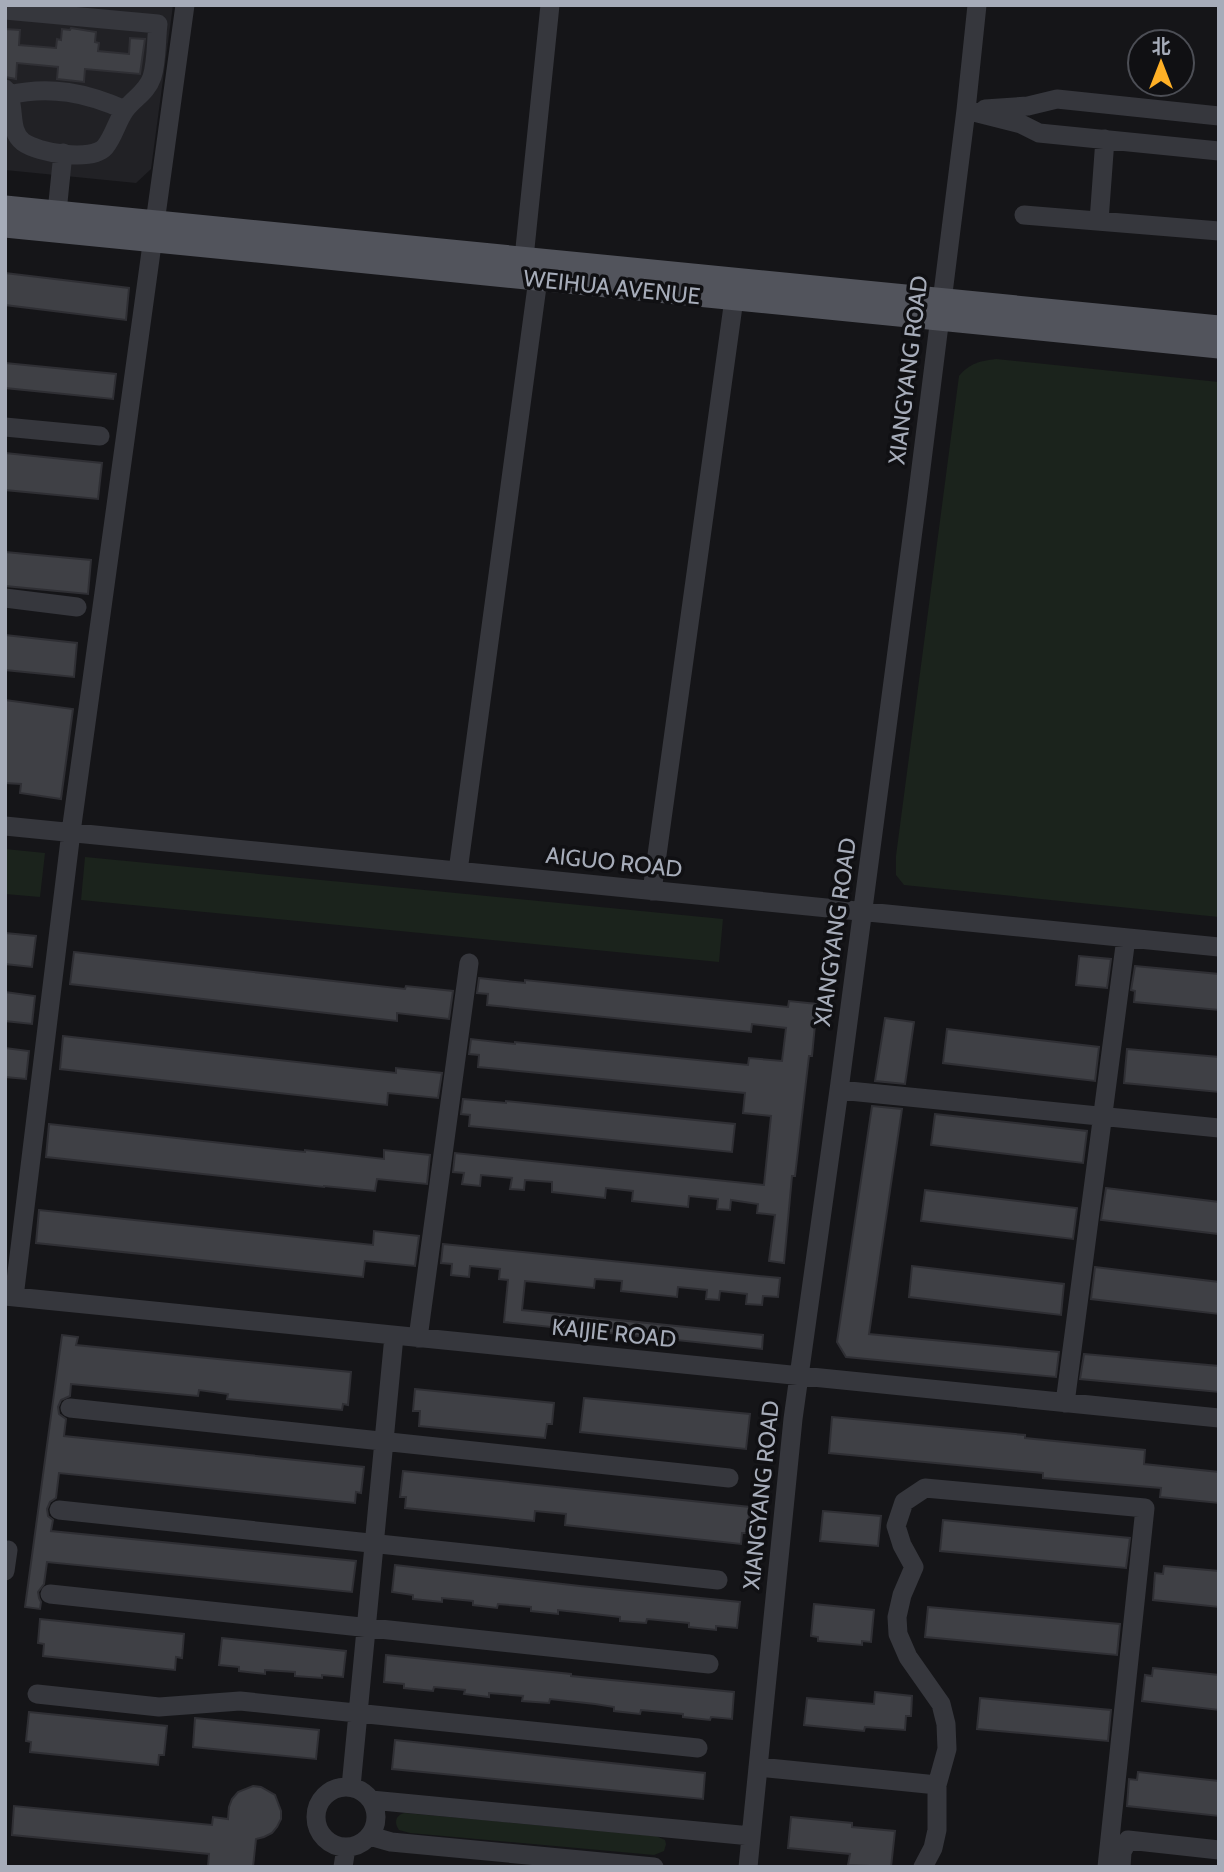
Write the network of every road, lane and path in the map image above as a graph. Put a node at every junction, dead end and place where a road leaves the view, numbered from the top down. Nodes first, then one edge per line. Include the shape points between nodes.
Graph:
1 (185, 5) edge
2 (550, 5) edge
3 (977, 5) edge
4 (5, 10) edge
5 (7, 92) edge
6 (125, 110) junction
7 (966, 110) junction
8 (1219, 116) edge
9 (1105, 139) junction
10 (1219, 151) edge
11 (62, 153) junction
12 (5, 206) edge
13 (57, 212) junction
14 (1024, 215) dead end
15 (1099, 221) junction
16 (5, 226) edge
17 (154, 231) junction
18 (1219, 231) edge
19 (524, 258) junction
20 (538, 279) junction
21 (734, 299) junction
22 (941, 309) junction
23 (1219, 327) edge
24 (1219, 347) edge
25 (5, 427) edge
26 (100, 436) dead end
27 (5, 598) edge
28 (77, 607) dead end
29 (5, 826) edge
30 (71, 832) junction
31 (458, 871) junction
32 (652, 891) junction
33 (862, 912) junction
34 (1126, 938) junction
35 (1219, 947) edge
36 (469, 963) dead end
37 (839, 1090) junction
38 (1102, 1116) junction
39 (1219, 1128) edge
40 (9, 1296) edge
41 (394, 1336) junction
42 (418, 1338) junction
43 (799, 1377) junction
44 (1065, 1403) junction
45 (70, 1408) dead end
46 (1219, 1418) edge
47 (384, 1442) junction
48 (729, 1478) dead end
49 (59, 1510) dead end
50 (374, 1544) junction
51 (8, 1550) dead end
52 (5, 1571) edge
53 (718, 1580) dead end
54 (50, 1594) dead end
55 (366, 1628) junction
56 (709, 1664) dead end
57 (37, 1694) dead end
58 (358, 1714) junction
59 (698, 1748) dead end
60 (758, 1767) junction
61 (937, 1785) junction
62 (351, 1787) junction
63 (371, 1800) junction
64 (370, 1836) junction
65 (751, 1836) junction
66 (1219, 1850) edge
67 (344, 1857) edge
68 (654, 1867) edge
69 (748, 1867) edge
70 (923, 1867) edge
71 (1107, 1867) edge
72 (1121, 1867) edge

1 - 17 street
2 - 19 street
3 - 7 street, XIANGYANG ROAD
4 - 6 street via 158,24 152,75 144,92
5 - 6 street via 65,91
5 - 11 street via 18,137 39,150
6 - 11 street via 98,152
7 - 8 street via 1057,99
7 - 9 street via 1039,132
7 - 22 street, XIANGYANG ROAD
9 - 10 street
9 - 15 street
11 - 13 street
12 - 13 main road, WEIHUA AVENUE
13 - 17 main road, WEIHUA AVENUE
14 - 15 street
15 - 18 street
16 - 17 main road, WEIHUA AVENUE
17 - 19 main road, WEIHUA AVENUE
17 - 20 main road, WEIHUA AVENUE
17 - 30 street
19 - 22 main road, WEIHUA AVENUE
20 - 21 main road, WEIHUA AVENUE
20 - 31 street
21 - 22 main road, WEIHUA AVENUE
21 - 32 street
22 - 23 main road, WEIHUA AVENUE
22 - 24 main road, WEIHUA AVENUE
22 - 33 street, XIANGYANG ROAD
25 - 26 street
27 - 28 street
29 - 30 street, AIGUO ROAD
30 - 31 street, AIGUO ROAD
30 - 40 street
31 - 32 street, AIGUO ROAD
32 - 33 street, AIGUO ROAD
33 - 34 street, AIGUO ROAD
33 - 37 street, XIANGYANG ROAD
34 - 35 street, AIGUO ROAD
34 - 38 street
36 - 42 street
37 - 38 street
37 - 43 street, XIANGYANG ROAD
38 - 39 street
38 - 44 street
40 - 41 street, KAIJIE ROAD
41 - 42 street, KAIJIE ROAD
41 - 47 street
42 - 43 street, KAIJIE ROAD
43 - 44 street, KAIJIE ROAD
43 - 60 street, XIANGYANG ROAD
44 - 46 street, KAIJIE ROAD
45 - 47 street
47 - 48 street
47 - 50 street
49 - 50 street
50 - 53 street
50 - 55 street
51 - 52 street
54 - 55 street
55 - 56 street
55 - 58 street
57 - 58 street via 159,1707 240,1702
58 - 59 street
58 - 62 street
60 - 61 street
60 - 65 street, XIANGYANG ROAD
61 - 70 street via 937,1830
61 - 71 street via 947,1749 941,1704 908,1657 898,1634 902,1595 914,1567 896,1526 904,1502 925,1488 1145,1508
62 - 63 street
62 - 67 street via 326,1794 315,1818 321,1836
63 - 64 street via 376,1821
63 - 65 street
64 - 67 street
64 - 68 street via 391,1842
65 - 69 street, XIANGYANG ROAD
66 - 72 street via 1128,1840

